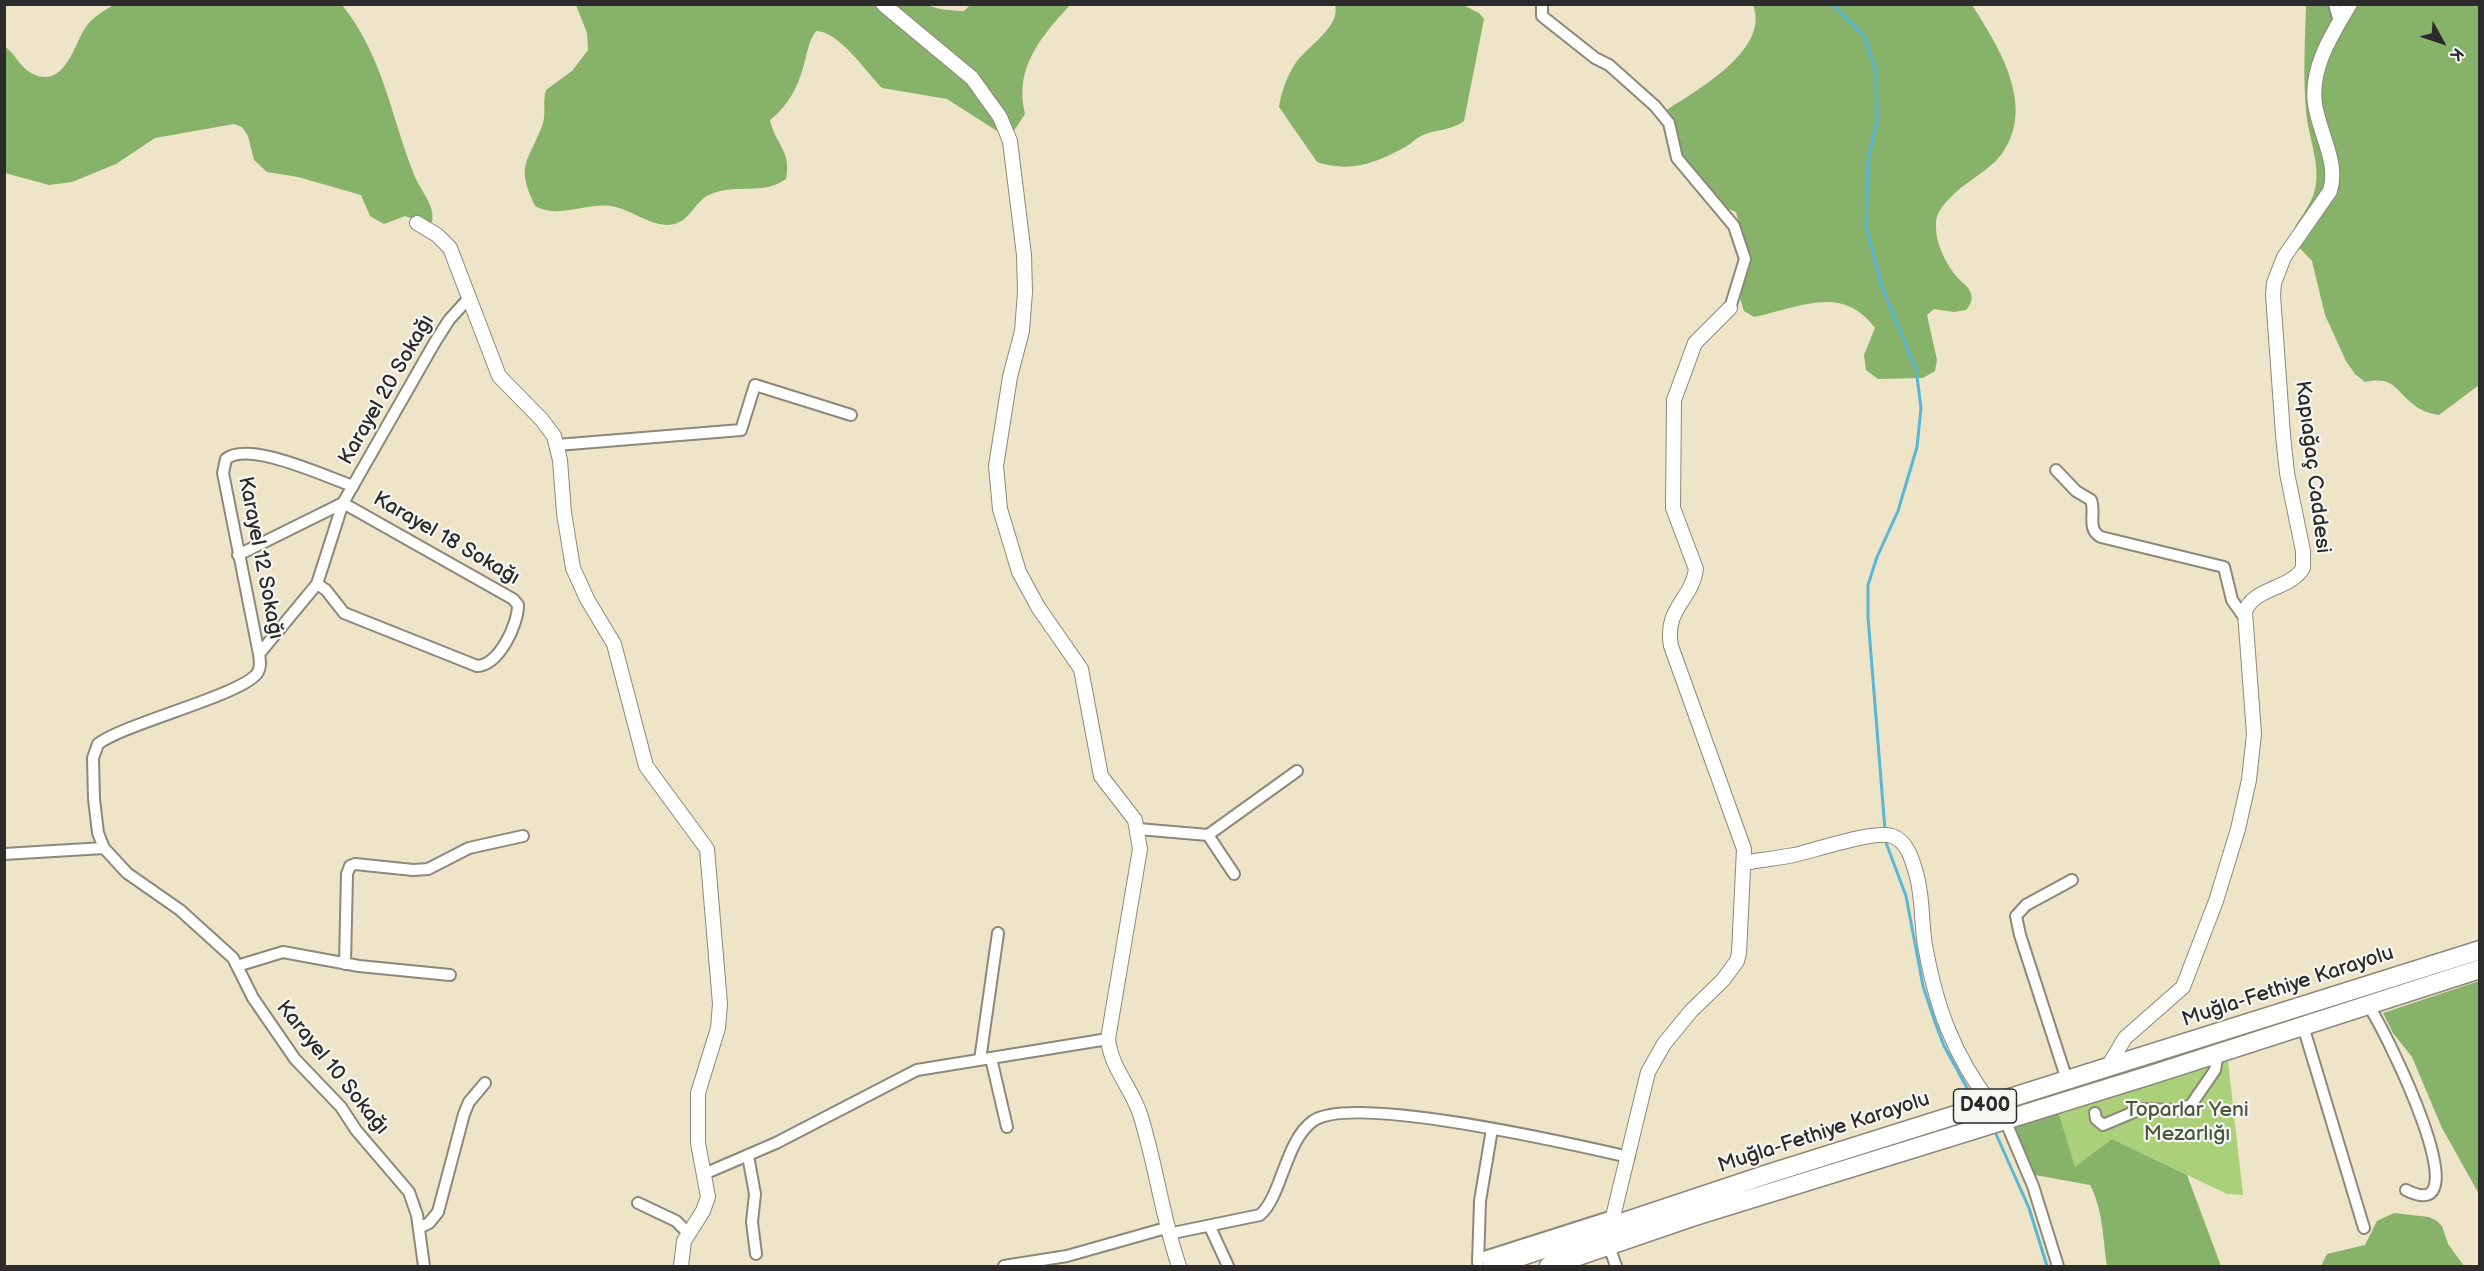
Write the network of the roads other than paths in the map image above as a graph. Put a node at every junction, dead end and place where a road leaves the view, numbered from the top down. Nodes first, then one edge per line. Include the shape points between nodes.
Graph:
1 (883, 4) edge
2 (1542, 4) edge
3 (2334, 4) edge
4 (2350, 4) edge
5 (2339, 22) junction
6 (417, 223) dead end
7 (468, 299) junction
8 (1730, 308) joint
9 (851, 415) dead end
10 (557, 445) junction
11 (2055, 470) dead end
12 (353, 486) junction
13 (343, 503) junction
14 (238, 555) junction
15 (317, 584) junction
16 (2244, 617) junction
17 (259, 654) junction
18 (1297, 771) dead end
19 (1138, 829) junction
20 (1208, 834) junction
21 (523, 836) dead end
22 (104, 848) junction
23 (4, 854) edge
24 (1744, 863) junction
25 (1234, 874) dead end
26 (2072, 880) dead end
27 (998, 933) dead end
28 (2480, 950) edge
29 (345, 964) junction
30 (237, 966) junction
31 (2480, 969) edge
32 (450, 975) dead end
33 (2368, 1005) junction
34 (2303, 1026) junction
35 (1108, 1039) junction
36 (2218, 1053) junction
37 (985, 1059) junction
38 (2107, 1068) junction
39 (2067, 1080) junction
40 (485, 1083) dead end
41 (1991, 1104) junction
42 (2095, 1113) dead end
43 (2005, 1120) junction
44 (2435, 1122) dead end
45 (1007, 1127) dead end
46 (1492, 1129) junction
47 (748, 1156) junction
48 (1629, 1157) junction
49 (704, 1174) junction
50 (2406, 1190) dead end
51 (2440, 1194) dead end
52 (638, 1203) dead end
53 (1612, 1220) junction
54 (1209, 1227) junction
55 (419, 1228) junction
56 (2364, 1228) dead end
57 (1167, 1231) junction
58 (688, 1233) junction
59 (1609, 1246) junction
60 (756, 1254) dead end
61 (1483, 1264) edge
62 (424, 1266) edge
63 (681, 1266) edge
64 (1004, 1266) edge
65 (1179, 1266) edge
66 (1228, 1266) edge
67 (1549, 1266) edge
68 (1616, 1266) edge
69 (2058, 1266) edge

1 - 19 street via 972,78 1000,117 1010,141 1025,292 1022,331 1010,377 996,466 1000,509 1019,572 1081,669 1101,776
2 - 8 street via 1542,15 1656,106 1669,123 1677,158 1734,226 1745,259
3 - 5 street
4 - 5 street, Kapıağaç Caddesi
5 - 16 street, Kapıağaç Caddesi via 2323,53 2315,88 2333,181 2284,257 2273,295 2287,473 2303,568 2295,578 2253,599
6 - 7 street via 450,248
7 - 10 street via 499,376 550,428
7 - 12 street, Karayel 20 Sokağı via 435,342
8 - 24 street via 1695,343 1674,400 1673,508 1696,568 1669,627 1671,646 1741,835
9 - 10 street via 755,385 741,429
10 - 49 street via 573,568 614,644 646,766 707,849 720,1004 718,1028 698,1093
11 - 16 street via 2091,500 2096,535 2224,567 2232,600
12 - 13 street, Karayel 20 Sokağı
12 - 14 street, Karayel 12 Sokağı via 261,455 230,456 223,473
13 - 14 street
13 - 15 street, Karayel 10 Sokağı
13 - 15 street, Karayel 18 Sokağı via 513,599 519,605 514,630 487,663 477,666 344,613
14 - 17 street, Karayel 12 Sokağı
15 - 17 street, Karayel 10 Sokağı
16 - 38 street via 2253,691 2254,742 2245,803 2216,901 2183,987 2125,1038
17 - 22 street, Karayel 10 Sokağı via 258,672 245,682 98,744 93,758 94,799
18 - 20 street
19 - 20 street
19 - 35 street via 1140,849
20 - 25 street
21 - 29 street via 470,848 428,869 350,866
22 - 23 street
22 - 30 street, Karayel 10 Sokağı via 127,873 209,934
24 - 41 street via 1885,835 1907,848 1920,893 1929,965 1955,1048
24 - 48 street via 1737,961 1679,1025 1648,1072
26 - 39 street via 2026,906 2016,916
27 - 37 street
28 - 38 highway, Muğla-Fethiye Karayolu / D400
29 - 30 street via 283,952
29 - 32 street
30 - 55 street, Karayel 10 Sokağı via 257,1004 295,1059 402,1181 414,1203
31 - 33 highway, Muğla-Fethiye Karayolu / D400
33 - 34 highway, Muğla-Fethiye Karayolu / D400
33 - 44 street via 2409,1064
34 - 36 highway, Muğla-Fethiye Karayolu / D400
34 - 56 street
35 - 37 street
35 - 57 street via 1115,1068 1142,1120
36 - 42 street via 2215,1070 2191,1105 2178,1110 2141,1109 2103,1125
36 - 43 highway, Muğla-Fethiye Karayolu / D400
37 - 45 street
37 - 47 street via 917,1070
38 - 39 highway, Muğla-Fethiye Karayolu / D400
39 - 41 highway, Muğla-Fethiye Karayolu / D400
40 - 55 street via 464,1114 438,1212
41 - 53 highway, Muğla-Fethiye Karayolu / D400
43 - 59 highway, Muğla-Fethiye Karayolu / D400
43 - 69 street via 2033,1186
46 - 48 street
46 - 54 street via 1372,1113 1324,1116 1314,1120 1291,1153 1264,1212
46 - 61 street via 1480,1201
47 - 49 street
47 - 60 street via 755,1194 752,1222
48 - 53 street
49 - 58 street via 708,1197
50 - 51 street
52 - 58 street via 676,1221
53 - 61 highway, Muğla-Fethiye Karayolu / D400
54 - 57 street
54 - 66 street
55 - 62 street, Karayel 10 Sokağı
57 - 64 street via 1057,1258
57 - 65 street
58 - 63 street
59 - 67 highway, Muğla-Fethiye Karayolu / D400
59 - 68 street

